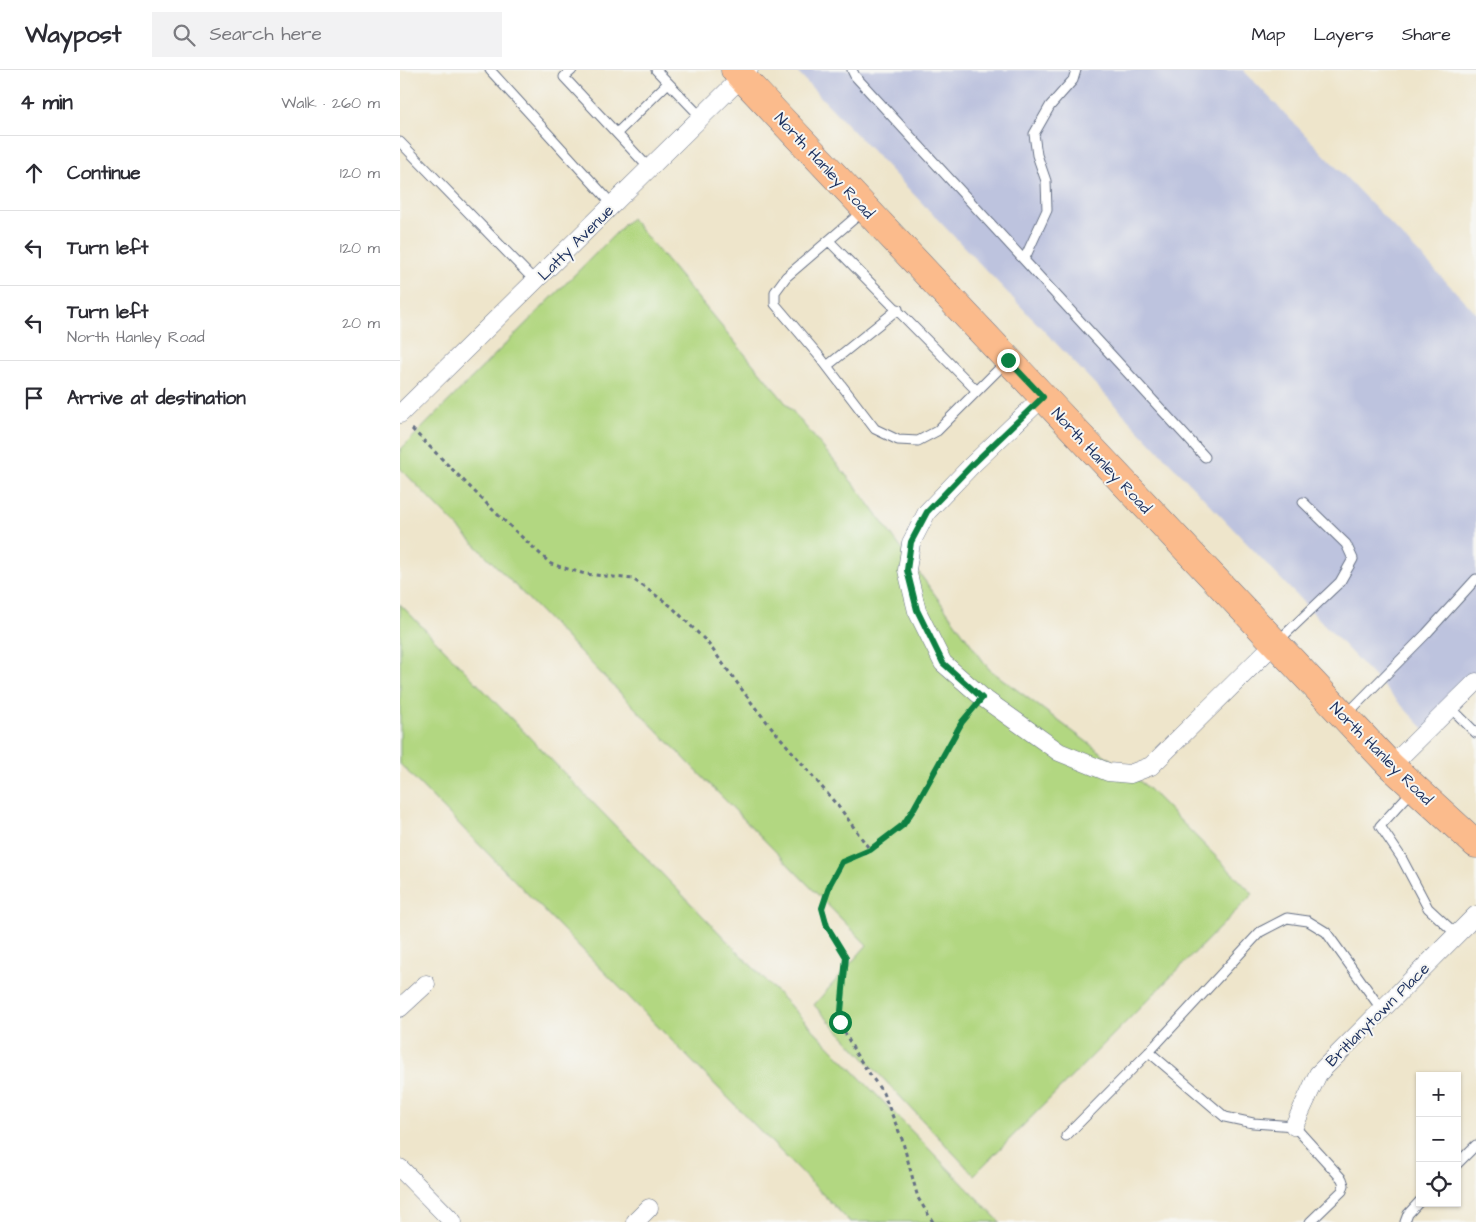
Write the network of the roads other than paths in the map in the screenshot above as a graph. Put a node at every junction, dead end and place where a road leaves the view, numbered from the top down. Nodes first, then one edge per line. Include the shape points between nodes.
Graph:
1 (490, 70) edge
2 (572, 70) edge
3 (852, 70) edge
4 (1076, 70) edge
5 (658, 71) edge
6 (742, 72) edge
7 (668, 83) junction
8 (701, 117) junction
9 (617, 133) junction
10 (400, 142) edge
11 (650, 168) junction
12 (612, 204) junction
13 (866, 209) junction
14 (828, 241) junction
15 (1024, 260) junction
16 (535, 281) junction
17 (898, 309) junction
18 (1008, 360) junction
19 (827, 366) junction
20 (976, 391) junction
21 (1043, 397) junction
22 (403, 419) edge
23 (1205, 457) dead end
24 (1302, 502) dead end
25 (1476, 579) edge
26 (1275, 644) junction
27 (1476, 682) edge
28 (1450, 707) junction
29 (1344, 716) junction
30 (1475, 730) edge
31 (1391, 766) junction
32 (1415, 788) junction
33 (1476, 844) edge
34 (1476, 915) edge
35 (1456, 934) junction
36 (426, 984) dead end
37 (400, 1008) edge
38 (1382, 1010) junction
39 (1150, 1052) junction
40 (1294, 1126) junction
41 (1066, 1136) dead end
42 (1476, 1145) edge
43 (1459, 1162) edge
44 (400, 1168) edge
45 (1416, 1206) edge
46 (649, 1208) dead end
47 (453, 1222) edge
48 (635, 1222) edge
49 (1310, 1222) edge
50 (1405, 1222) edge

1 - 12 lane
2 - 9 lane via 564,78
3 - 15 lane
4 - 15 lane via 1073,80 1050,106 1034,134 1046,181 1047,210
5 - 7 lane
6 - 8 street, Latty Avenue
6 - 13 main road, North Hanley Road
7 - 8 lane
7 - 9 lane
8 - 11 street, Latty Avenue
9 - 11 lane
10 - 16 lane
11 - 12 street, Latty Avenue
12 - 16 street, Latty Avenue
13 - 14 lane
13 - 18 main road, North Hanley Road
14 - 17 lane
14 - 19 lane via 786,277 775,292 775,304
15 - 23 lane
16 - 22 street, Latty Avenue
17 - 19 lane
17 - 20 lane
18 - 20 lane
18 - 21 main road, North Hanley Road
19 - 20 lane via 874,429 898,440 918,441 937,431
21 - 26 main road, North Hanley Road
21 - 26 street via 927,512 911,542 907,570 917,610 943,663 982,698 1059,752 1108,772 1130,774 1151,766
24 - 26 lane via 1346,544 1353,560 1340,582
25 - 29 lane
26 - 29 main road, North Hanley Road
27 - 28 street
28 - 30 lane
28 - 31 street
29 - 31 main road, North Hanley Road
31 - 32 main road, North Hanley Road
32 - 33 main road, North Hanley Road
32 - 35 lane via 1380,826 1428,908
34 - 35 street, Britlanytown Place
35 - 38 street, Britlanytown Place
36 - 37 street
38 - 39 lane via 1326,932 1308,921 1287,918 1260,932
38 - 40 street, Britlanytown Place via 1318,1074
39 - 40 lane via 1225,1117
39 - 41 lane
40 - 49 lane via 1344,1185 1342,1191
42 - 43 lane
44 - 47 street
45 - 50 lane
46 - 48 street

